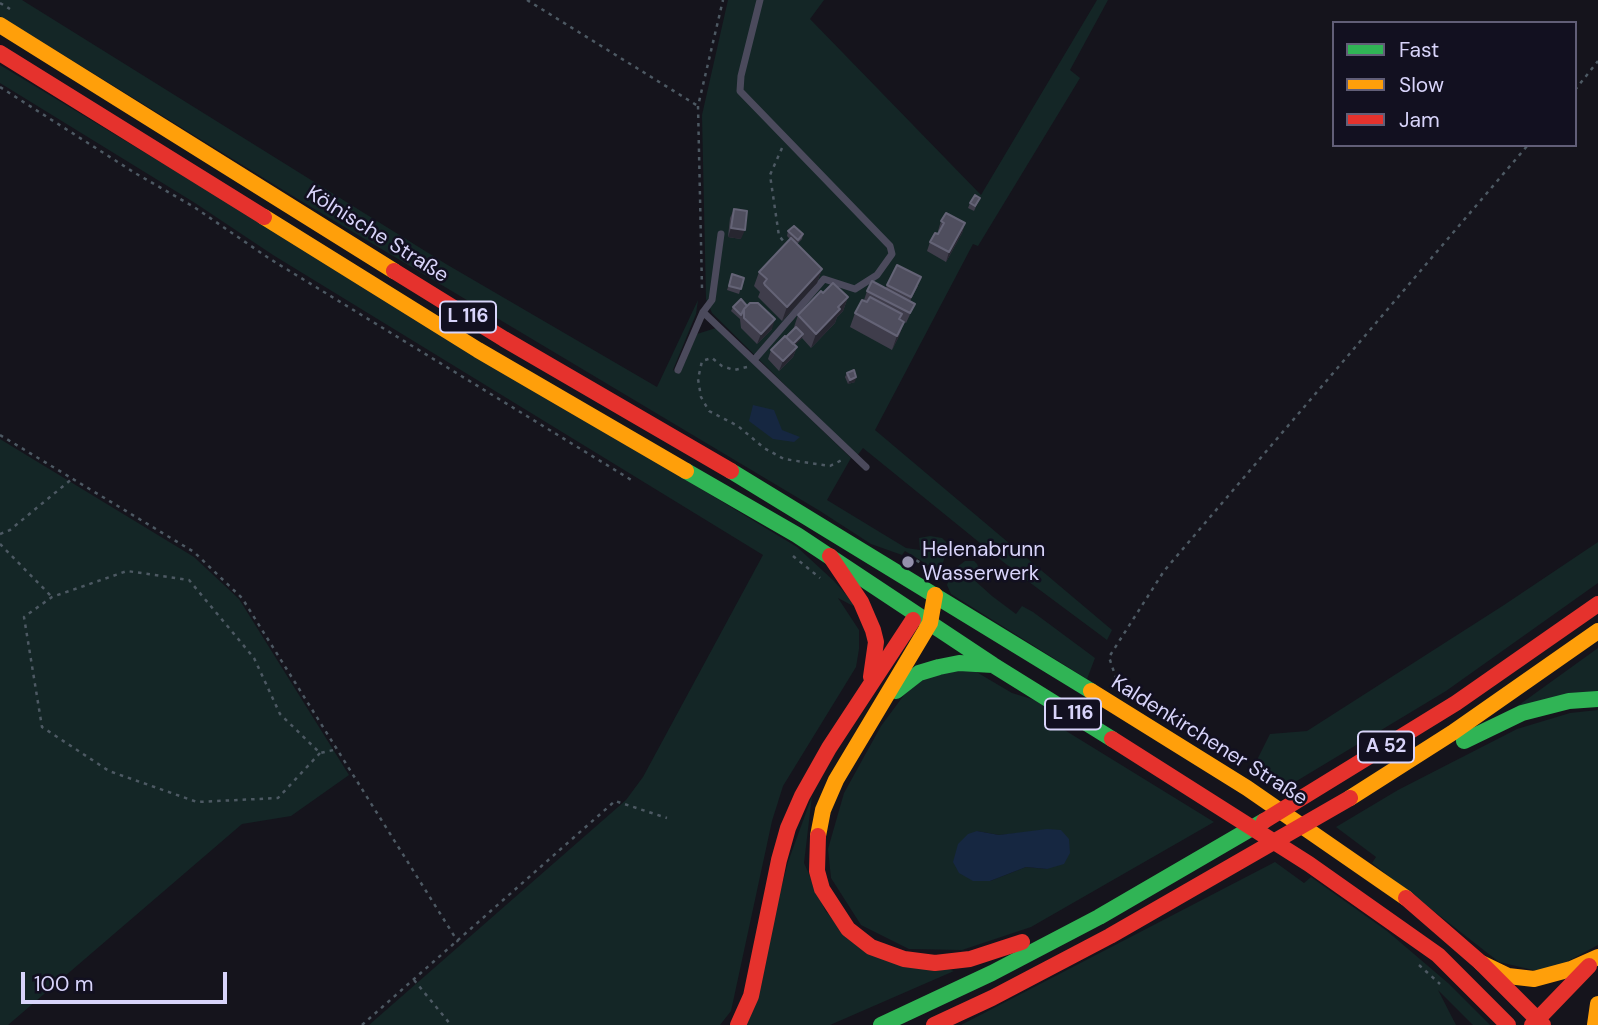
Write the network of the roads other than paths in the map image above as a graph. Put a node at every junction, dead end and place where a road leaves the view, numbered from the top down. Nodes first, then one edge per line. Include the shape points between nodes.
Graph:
1 (760, 0) edge
2 (0, 25) edge
3 (0, 53) edge
4 (721, 234) dead end
5 (703, 312) junction
6 (754, 360) junction
7 (678, 369) dead end
8 (866, 467) dead end
9 (825, 528) joint
10 (830, 556) junction
11 (934, 595) junction
12 (1598, 604) edge
13 (924, 619) junction
14 (1598, 632) edge
15 (993, 664) junction
16 (865, 691) junction
17 (1598, 699) edge
18 (882, 705) junction
19 (1329, 811) junction
20 (1166, 879) junction
21 (1598, 957) edge
22 (1481, 963) junction
23 (1598, 1004) edge
24 (1573, 1005) dead end
25 (1538, 1023) edge
26 (738, 1025) edge
27 (881, 1025) edge
28 (934, 1025) edge
29 (1508, 1025) edge
30 (1552, 1025) edge
31 (1595, 1025) edge

1 - 6 lane via 740,92 890,246 892,254 877,275 855,289 824,279
2 - 9 main road, Kölnische Straße / L 116 via 504,339
3 - 10 main road, L 116 via 478,350
4 - 5 lane via 712,300
5 - 6 lane
5 - 7 lane
6 - 8 lane
9 - 11 main road, Kaldenkirchener Straße / L 116
10 - 13 main road, L 116
10 - 16 main road via 861,602 873,630 876,642
11 - 13 main road
11 - 22 main road, Kaldenkirchener Straße / L 116 via 1338,849 1415,904
12 - 20 main road, A 52 via 1342,776
13 - 15 main road, L 116
13 - 16 main road
13 - 18 main road
14 - 19 main road, A 52
15 - 18 main road via 959,663 919,673
15 - 29 main road, L 116 via 1309,864 1438,956
16 - 26 main road via 808,784 788,828 751,996
17 - 19 main road via 1522,713
18 - 20 main road via 836,780 817,840 817,871 826,898 848,929 870,947 935,964 970,959 1007,948
19 - 28 main road, A 52 via 1110,936
20 - 27 main road, A 52 via 992,973
21 - 22 main road via 1534,979 1508,976
21 - 25 main road
22 - 25 main road, Kaldenkirchener Straße / L 116
23 - 31 main road
24 - 30 main road

